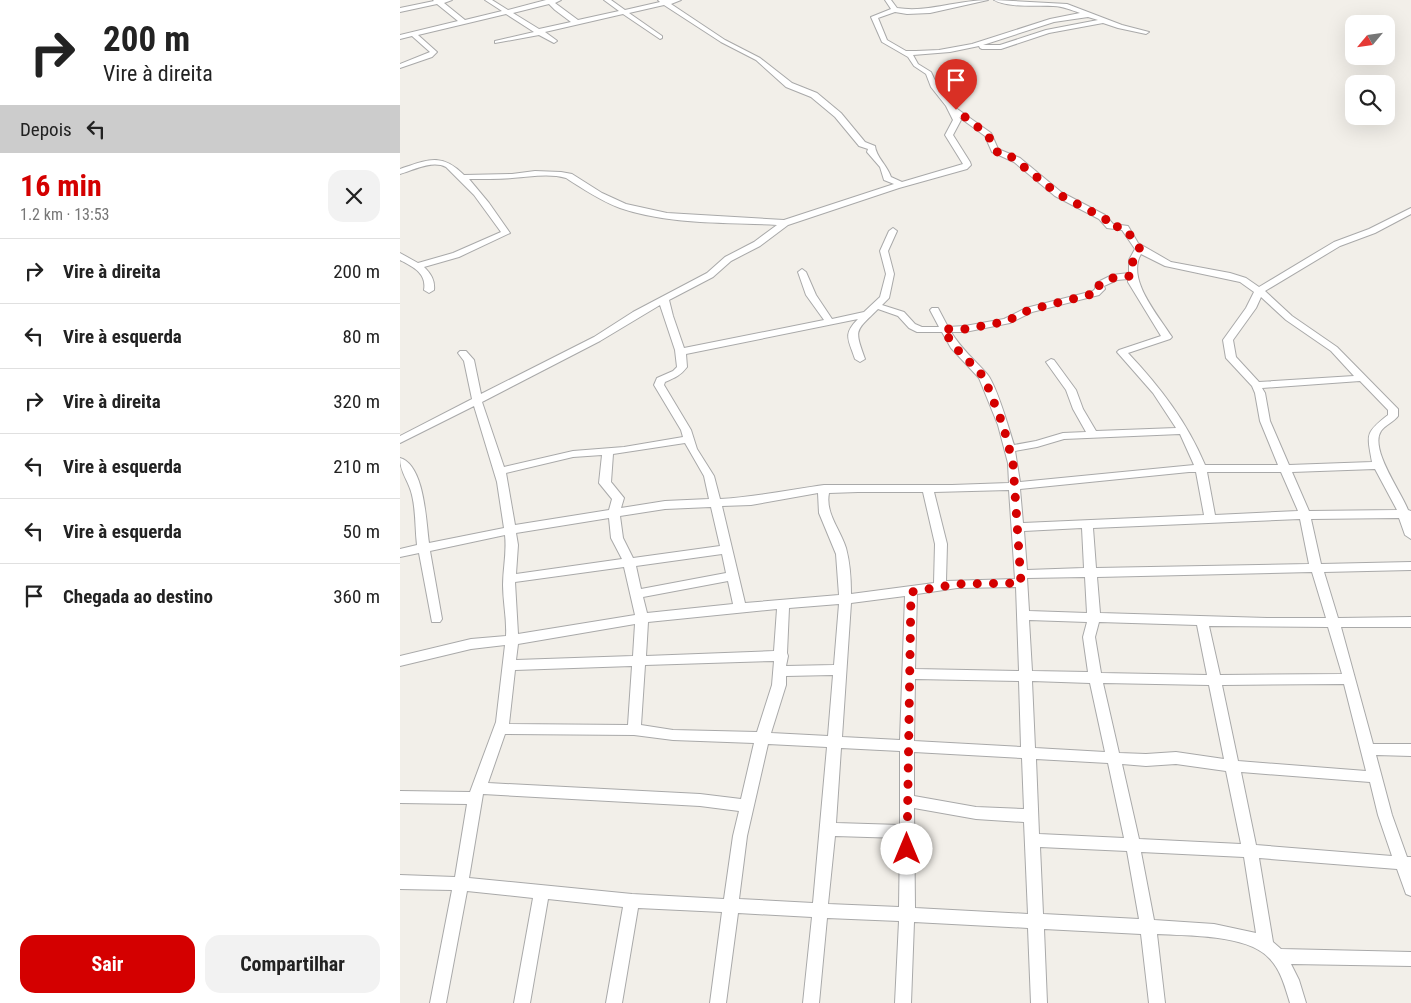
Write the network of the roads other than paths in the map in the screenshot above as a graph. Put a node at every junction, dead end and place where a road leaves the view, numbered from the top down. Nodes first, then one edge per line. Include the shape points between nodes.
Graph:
1 (449, 0) edge
2 (488, 0) edge
3 (558, 0) edge
4 (607, 0) edge
5 (678, 0) edge
6 (888, 0) edge
7 (985, 0) edge
8 (997, 0) edge
9 (437, 1) edge
10 (549, 1) edge
11 (663, 1) edge
12 (400, 10) edge
13 (895, 10) junction
14 (507, 11) junction
15 (623, 11) junction
16 (1087, 15) junction
17 (462, 21) junction
18 (576, 22) junction
19 (1105, 22) junction
20 (540, 31) junction
21 (1146, 32) dead end
22 (413, 34) junction
23 (660, 36) dead end
24 (400, 37) edge
25 (554, 41) dead end
26 (497, 42) dead end
27 (968, 46) junction
28 (904, 52) junction
29 (400, 66) edge
30 (950, 107) junction
31 (400, 172) edge
32 (462, 177) junction
33 (901, 184) junction
34 (1411, 211) edge
35 (786, 223) junction
36 (893, 230) dead end
37 (1140, 249) junction
38 (400, 256) edge
39 (416, 266) junction
40 (802, 272) dead end
41 (1131, 276) junction
42 (429, 290) dead end
43 (1259, 290) junction
44 (664, 299) junction
45 (877, 306) junction
46 (935, 310) dead end
47 (864, 316) junction
48 (830, 322) junction
49 (943, 329) junction
50 (680, 352) junction
51 (463, 353) dead end
52 (860, 359) dead end
53 (1051, 362) dead end
54 (1363, 378) junction
55 (1256, 385) junction
56 (477, 401) junction
57 (1184, 431) junction
58 (1093, 435) junction
59 (690, 439) junction
60 (400, 440) edge
61 (1009, 449) junction
62 (608, 451) junction
63 (400, 462) edge
64 (1378, 465) junction
65 (1200, 468) junction
66 (1287, 469) junction
67 (500, 471) junction
68 (1015, 486) junction
69 (824, 489) junction
70 (928, 489) junction
71 (716, 503) junction
72 (1407, 514) edge
73 (614, 515) junction
74 (1305, 515) junction
75 (1210, 520) junction
76 (1087, 523) junction
77 (1018, 527) junction
78 (511, 530) junction
79 (1411, 535) edge
80 (424, 549) junction
81 (727, 549) junction
82 (400, 553) edge
83 (629, 561) junction
84 (1411, 566) edge
85 (1316, 567) junction
86 (1092, 573) junction
87 (733, 576) junction
88 (509, 579) junction
89 (1021, 579) junction
90 (940, 586) junction
91 (911, 592) junction
92 (637, 594) junction
93 (845, 599) junction
94 (783, 604) junction
95 (740, 607) junction
96 (1022, 615) junction
97 (642, 618) junction
98 (1094, 618) junction
99 (436, 620) dead end
100 (1202, 621) junction
101 (1333, 622) junction
102 (1411, 622) edge
103 (511, 640) junction
104 (782, 656) junction
105 (640, 659) junction
106 (400, 661) edge
107 (510, 665) junction
108 (839, 670) junction
109 (780, 671) junction
110 (910, 674) junction
111 (1025, 676) junction
112 (1097, 677) junction
113 (1350, 679) junction
114 (1213, 680) junction
115 (500, 729) junction
116 (634, 730) junction
117 (762, 739) junction
118 (836, 742) junction
119 (907, 745) junction
120 (1368, 749) junction
121 (1411, 750) edge
122 (1029, 753) junction
123 (1113, 757) junction
124 (1231, 766) junction
125 (1375, 776) junction
126 (477, 793) junction
127 (400, 796) edge
128 (907, 801) junction
129 (747, 806) junction
130 (1031, 816) junction
131 (828, 829) junction
132 (907, 832) junction
133 (1031, 840) junction
134 (1133, 846) junction
135 (1250, 851) junction
136 (1406, 864) edge
137 (400, 882) edge
138 (462, 884) junction
139 (1411, 890) edge
140 (542, 892) junction
141 (632, 901) junction
142 (732, 905) junction
143 (820, 910) junction
144 (907, 914) junction
145 (1037, 921) junction
146 (1148, 927) junction
147 (1266, 944) junction
148 (1280, 956) junction
149 (1411, 959) edge
150 (438, 1003) edge
151 (522, 1003) edge
152 (614, 1003) edge
153 (718, 1003) edge
154 (812, 1003) edge
155 (903, 1003) edge
156 (1039, 1003) edge
157 (1157, 1003) edge
158 (1298, 1003) edge

1 - 9 street
2 - 14 street
3 - 10 street
4 - 15 street
5 - 11 street
6 - 13 street
7 - 13 street via 928,12
8 - 16 street via 1054,4
9 - 12 street
9 - 17 street
10 - 14 street
10 - 18 street
11 - 15 street
11 - 33 street via 723,41 758,59 789,85 814,95 838,114 862,144 872,148 871,152 880,161 888,178
13 - 28 street via 874,17 884,40
14 - 17 street
14 - 20 street
15 - 18 street
15 - 23 street
16 - 19 street
16 - 27 street via 1029,26
17 - 22 street
18 - 20 street
19 - 21 street
19 - 27 street via 1048,30 1001,47
20 - 25 street
20 - 26 street
22 - 24 street
22 - 29 street via 434,52
27 - 28 street via 931,54
28 - 30 street via 929,73
30 - 33 street via 957,120 949,135 967,164 955,171
30 - 37 street via 988,135 1001,155 1017,160 1058,194 1102,217 1108,225 1125,228
31 - 32 street via 441,162
32 - 35 street via 561,174 623,206 667,216
32 - 39 street via 506,233 456,255
33 - 35 street
34 - 43 street via 1337,244
35 - 44 street via 710,274
36 - 45 street via 884,251 890,281 884,298
37 - 41 street via 1133,260
37 - 43 street via 1168,264 1235,277
38 - 39 street
39 - 42 street via 429,278
40 - 48 street via 811,295
41 - 49 street via 1115,277 1099,285 1096,293 1029,310 1007,321 977,328
41 - 57 street via 1167,337 1122,352 1145,376
43 - 54 street via 1289,318 1324,340
43 - 55 street via 1251,308 1228,340 1231,358
44 - 50 street via 665,313
44 - 56 street via 597,339
45 - 47 street
45 - 49 street via 900,314 916,329
46 - 49 street
47 - 48 street
47 - 52 street via 852,329
48 - 50 street
49 - 61 street via 954,346 984,377
50 - 59 street via 682,367 661,380 659,385
51 - 56 street via 469,360
53 - 58 street via 1071,390
54 - 55 street
54 - 64 street via 1393,409 1393,416 1376,430 1373,439
55 - 66 street via 1265,421
56 - 60 street
56 - 67 street
57 - 58 street
57 - 65 street
58 - 61 street via 1063,436
59 - 62 street
59 - 71 street via 692,449 710,476
61 - 68 street
62 - 67 street via 573,454
62 - 73 street via 605,483 618,498
63 - 80 street via 418,493
64 - 66 street
64 - 72 street
65 - 66 street
65 - 68 street
65 - 75 street
66 - 74 street
67 - 78 street
68 - 70 street
68 - 77 street
69 - 70 street
69 - 71 street via 789,492 751,502
69 - 93 street via 824,513 841,551
70 - 90 street via 941,544
71 - 73 street via 665,505
71 - 81 street
72 - 74 street
72 - 79 street
73 - 78 street
73 - 83 street via 617,538
74 - 75 street
74 - 85 street
75 - 76 street
76 - 77 street
76 - 86 street
77 - 89 street
78 - 80 street
78 - 88 street
80 - 82 street
80 - 99 street
81 - 83 street
81 - 87 street
83 - 88 street
83 - 92 street
84 - 85 street
85 - 86 street
85 - 101 street
86 - 89 street
86 - 98 street
87 - 92 street
87 - 95 street
88 - 103 street
89 - 90 street
89 - 96 street
90 - 91 street
91 - 93 street
91 - 110 street
92 - 97 street
93 - 94 street
93 - 108 street
94 - 95 street
94 - 104 street
95 - 97 street
96 - 98 street
96 - 111 street
97 - 103 street
97 - 105 street
98 - 100 street
98 - 112 street via 1089,637
100 - 101 street
100 - 114 street
101 - 102 street
101 - 113 street
103 - 106 street via 471,644
103 - 107 street
104 - 105 street
104 - 109 street
105 - 107 street
105 - 116 street
107 - 115 street
108 - 109 street
108 - 118 street
109 - 117 street via 775,701
110 - 111 street
110 - 119 street
111 - 112 street
111 - 122 street
112 - 114 street
112 - 123 street
113 - 114 street
113 - 120 street
114 - 124 street
115 - 116 street
115 - 126 street
116 - 117 street via 673,736
117 - 118 street
117 - 129 street
118 - 119 street
118 - 131 street
119 - 122 street
119 - 128 street
120 - 121 street
120 - 125 street
122 - 123 street
122 - 130 street
123 - 124 street via 1176,758
123 - 134 street
124 - 125 street
124 - 135 street
125 - 136 street via 1385,815
126 - 127 street
126 - 129 street via 700,800
126 - 138 street
128 - 130 street via 976,813
128 - 132 street
129 - 142 street
130 - 133 street
131 - 132 street
131 - 143 street
132 - 144 street
133 - 134 street
133 - 145 street
134 - 135 street
134 - 146 street
135 - 136 street
135 - 147 street
136 - 139 street
137 - 138 street
138 - 140 street
138 - 150 street
140 - 141 street
140 - 151 street
141 - 142 street
141 - 152 street
142 - 143 street
142 - 153 street
143 - 144 street
143 - 154 street
144 - 145 street
144 - 155 street
145 - 146 street
145 - 156 street
146 - 147 street via 1232,934
146 - 157 street
147 - 148 street
148 - 149 street
148 - 158 street via 1292,976

